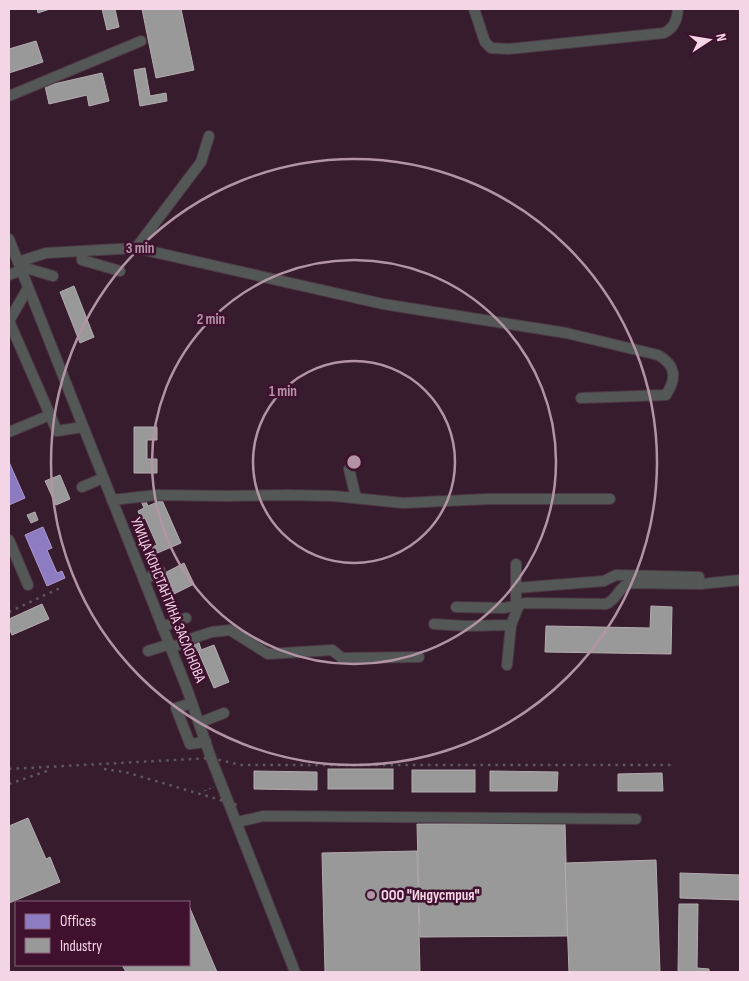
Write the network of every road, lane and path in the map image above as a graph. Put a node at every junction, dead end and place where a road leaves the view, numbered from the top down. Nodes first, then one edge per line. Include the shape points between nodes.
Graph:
1 (474, 9) edge
2 (678, 9) edge
3 (141, 41) dead end
4 (9, 96) edge
5 (209, 136) dead end
6 (9, 239) edge
7 (136, 248) junction
8 (82, 251) junction
9 (19, 266) junction
10 (120, 271) dead end
11 (9, 275) edge
12 (53, 276) dead end
13 (28, 288) junction
14 (581, 398) dead end
15 (50, 414) junction
16 (83, 427) junction
17 (9, 432) edge
18 (349, 469) dead end
19 (103, 478) junction
20 (82, 486) dead end
21 (356, 498) junction
22 (610, 499) dead end
23 (112, 500) junction
24 (9, 540) edge
25 (516, 564) dead end
26 (160, 572) dead end
27 (144, 580) junction
28 (740, 580) edge
29 (724, 581) junction
30 (28, 585) dead end
31 (516, 588) junction
32 (517, 602) junction
33 (456, 607) dead end
34 (186, 618) dead end
35 (434, 624) dead end
36 (511, 625) junction
37 (162, 627) junction
38 (170, 646) junction
39 (148, 652) dead end
40 (420, 657) dead end
41 (507, 665) dead end
42 (192, 703) junction
43 (224, 713) dead end
44 (199, 723) junction
45 (206, 742) junction
46 (636, 819) dead end
47 (236, 822) junction
48 (295, 972) edge

1 - 2 street via 485,42 491,48 509,49 664,33 674,25
3 - 4 street
5 - 7 street via 201,162
6 - 9 street, УЛИЦА КОНСТАНТИНА ЗАСЛОНОВА
7 - 8 street
7 - 14 street via 383,304 566,333 658,355 668,361 674,374 673,384 666,395
8 - 9 street via 46,253
8 - 10 street via 82,260
9 - 11 street
9 - 12 street
9 - 13 street, УЛИЦА КОНСТАНТИНА ЗАСЛОНОВА
13 - 15 street via 9,321
13 - 16 street, УЛИЦА КОНСТАНТИНА ЗАСЛОНОВА
15 - 16 street via 57,431
15 - 17 street
16 - 19 street, УЛИЦА КОНСТАНТИНА ЗАСЛОНОВА
18 - 21 street
19 - 20 street
19 - 23 street, УЛИЦА КОНСТАНТИНА ЗАСЛОНОВА
21 - 22 street via 403,503
21 - 23 street via 168,495
23 - 27 street, УЛИЦА КОНСТАНТИНА ЗАСЛОНОВА
24 - 30 street
25 - 31 street
26 - 27 street
27 - 37 street, УЛИЦА КОНСТАНТИНА ЗАСЛОНОВА
28 - 29 street
29 - 31 street via 718,577 616,576 604,581
29 - 32 street via 701,584 630,583 606,604
31 - 32 street
32 - 33 street via 504,608
32 - 36 street
34 - 37 street
35 - 36 street
36 - 41 street
37 - 38 street, УЛИЦА КОНСТАНТИНА ЗАСЛОНОВА
38 - 39 street
38 - 40 street via 212,632 230,630 268,654 332,650 342,658
38 - 42 street, УЛИЦА КОНСТАНТИНА ЗАСЛОНОВА
42 - 44 street, УЛИЦА КОНСТАНТИНА ЗАСЛОНОВА
42 - 45 street via 176,708 190,744
43 - 44 street
44 - 45 street, УЛИЦА КОНСТАНТИНА ЗАСЛОНОВА
45 - 47 street, УЛИЦА КОНСТАНТИНА ЗАСЛОНОВА
46 - 47 street via 264,816
47 - 48 street, УЛИЦА КОНСТАНТИНА ЗАСЛОНОВА

